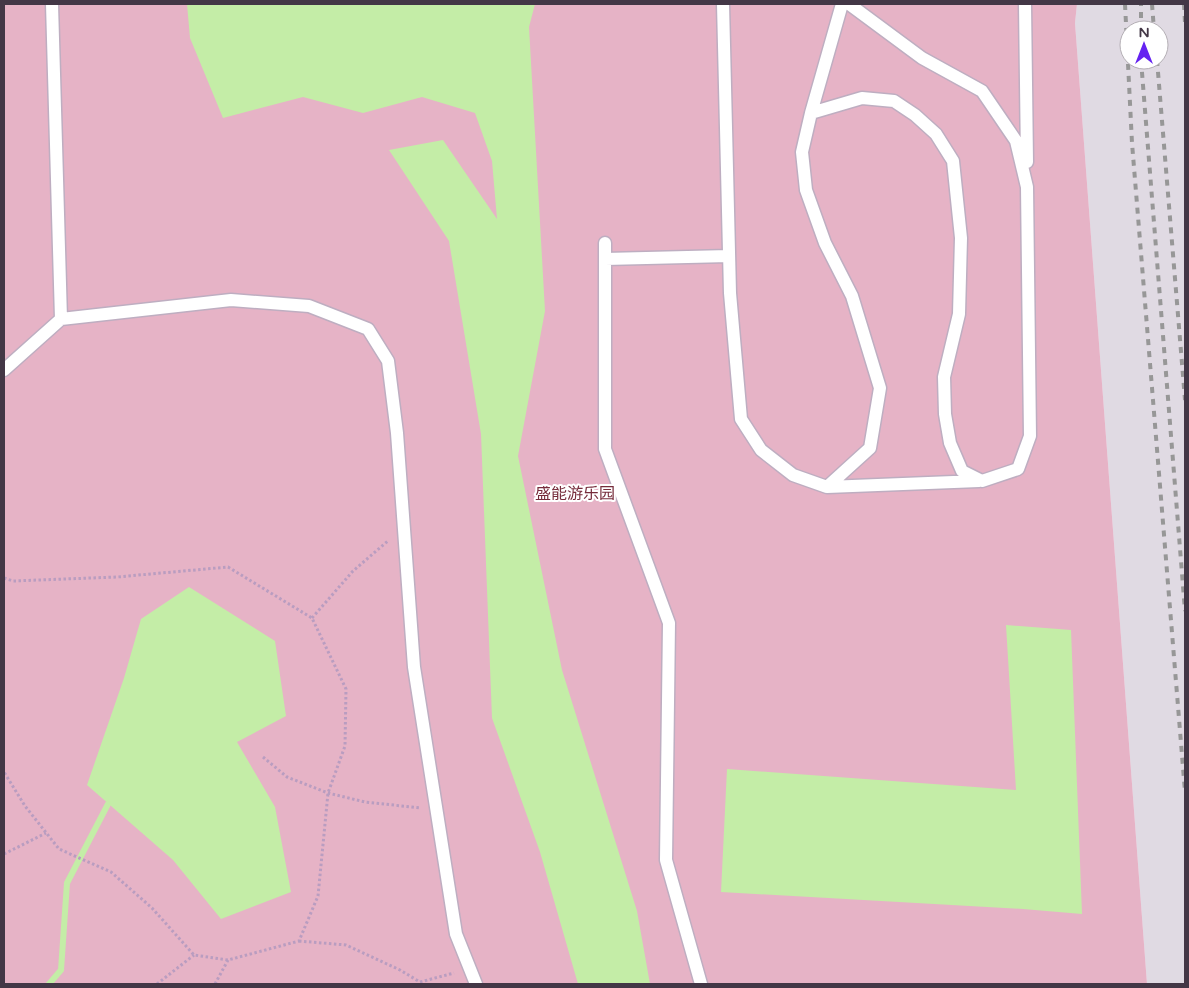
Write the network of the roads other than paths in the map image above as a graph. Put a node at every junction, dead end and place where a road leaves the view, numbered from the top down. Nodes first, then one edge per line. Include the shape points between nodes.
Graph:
1 (52, 4) edge
2 (723, 4) edge
3 (842, 4) edge
4 (849, 4) edge
5 (1026, 4) edge
6 (811, 113) junction
7 (1027, 187) junction
8 (605, 243) dead end
9 (729, 256) junction
10 (605, 259) junction
11 (61, 320) junction
12 (4, 370) edge
13 (982, 481) junction
14 (827, 487) junction
15 (476, 984) edge
16 (701, 984) edge

1 - 11 lane
2 - 9 lane
3 - 6 lane
4 - 7 lane via 922,58 982,91 1016,141
5 - 7 lane
6 - 13 lane via 862,98 894,101 936,134 953,160 961,238 959,314 944,377 944,414 950,443 962,471
6 - 14 lane via 802,152 806,190 825,243 852,296 880,388 870,448
7 - 13 lane via 1030,436 1018,468
8 - 10 lane
9 - 10 lane
9 - 14 lane via 741,419 761,450 793,475
10 - 16 lane via 605,449 669,623 666,860
11 - 12 lane
11 - 15 lane via 231,300 309,306 368,329 388,362 397,433 414,667 456,934
13 - 14 lane

